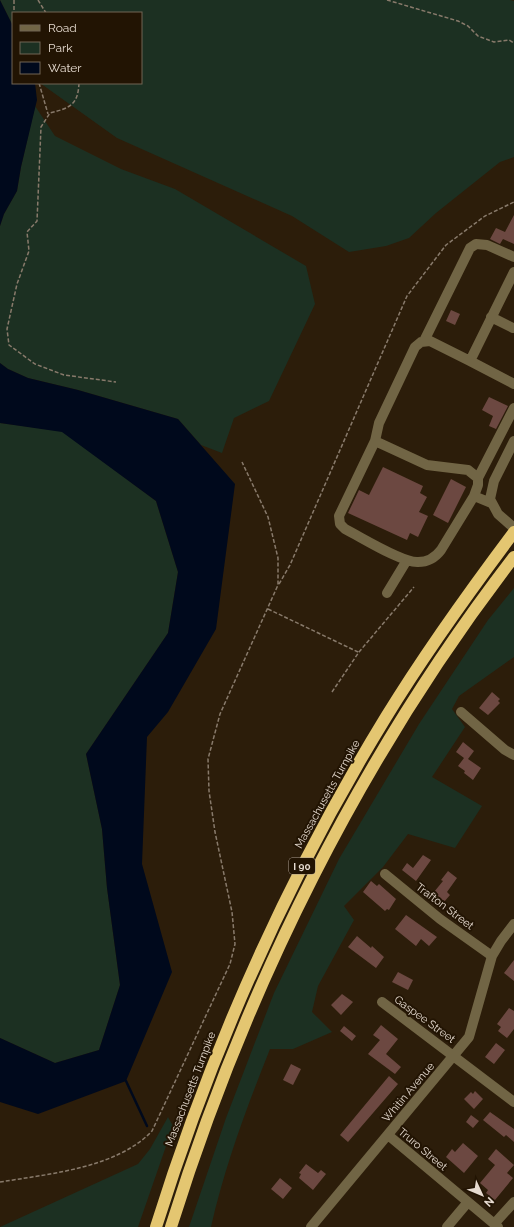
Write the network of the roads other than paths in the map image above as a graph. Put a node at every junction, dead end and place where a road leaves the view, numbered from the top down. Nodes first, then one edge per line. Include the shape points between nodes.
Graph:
1 (514, 257) edge
2 (514, 271) edge
3 (491, 318) junction
4 (513, 328) edge
5 (424, 342) junction
6 (470, 361) junction
7 (514, 384) edge
8 (514, 408) edge
9 (375, 441) junction
10 (514, 441) edge
11 (478, 478) junction
12 (474, 496) junction
13 (491, 503) junction
14 (513, 532) edge
15 (514, 557) edge
16 (407, 560) junction
17 (387, 593) dead end
18 (461, 712) dead end
19 (514, 755) edge
20 (385, 874) dead end
21 (514, 924) edge
22 (492, 956) junction
23 (382, 1002) dead end
24 (455, 1056) junction
25 (514, 1102) edge
26 (388, 1135) junction
27 (468, 1202) junction
28 (514, 1202) edge
29 (496, 1226) edge
30 (156, 1227) edge
31 (171, 1227) edge
32 (311, 1227) edge
33 (447, 1227) edge

1 - 5 street via 487,245 476,244 470,248
2 - 3 street
3 - 4 street
3 - 6 street
5 - 6 street via 430,341
5 - 9 street via 415,347 379,423
6 - 7 street
8 - 11 street
9 - 11 street via 427,465 468,470
9 - 16 street via 339,516 340,524 344,529
10 - 13 street via 494,481
11 - 12 street
12 - 13 street
12 - 16 street via 435,558 416,562
13 - 14 street
14 - 30 highway, Massachusetts Turnpike / I 90 via 386,716 300,870 253,966 219,1046 178,1155
15 - 31 highway, I 90 via 452,644 392,737 307,890 229,1062
16 - 17 street
18 - 19 street
20 - 22 street, Trafton Street via 440,919
21 - 22 street, Whitin Avenue
22 - 24 street, Whitin Avenue via 469,1038
23 - 24 street, Gaspee Street
24 - 25 street, Gaspee Street
24 - 26 street, Whitin Avenue
26 - 27 street, Truro Street
26 - 32 street, Whitin Avenue
27 - 29 street, Truro Street
27 - 33 street
28 - 29 street

